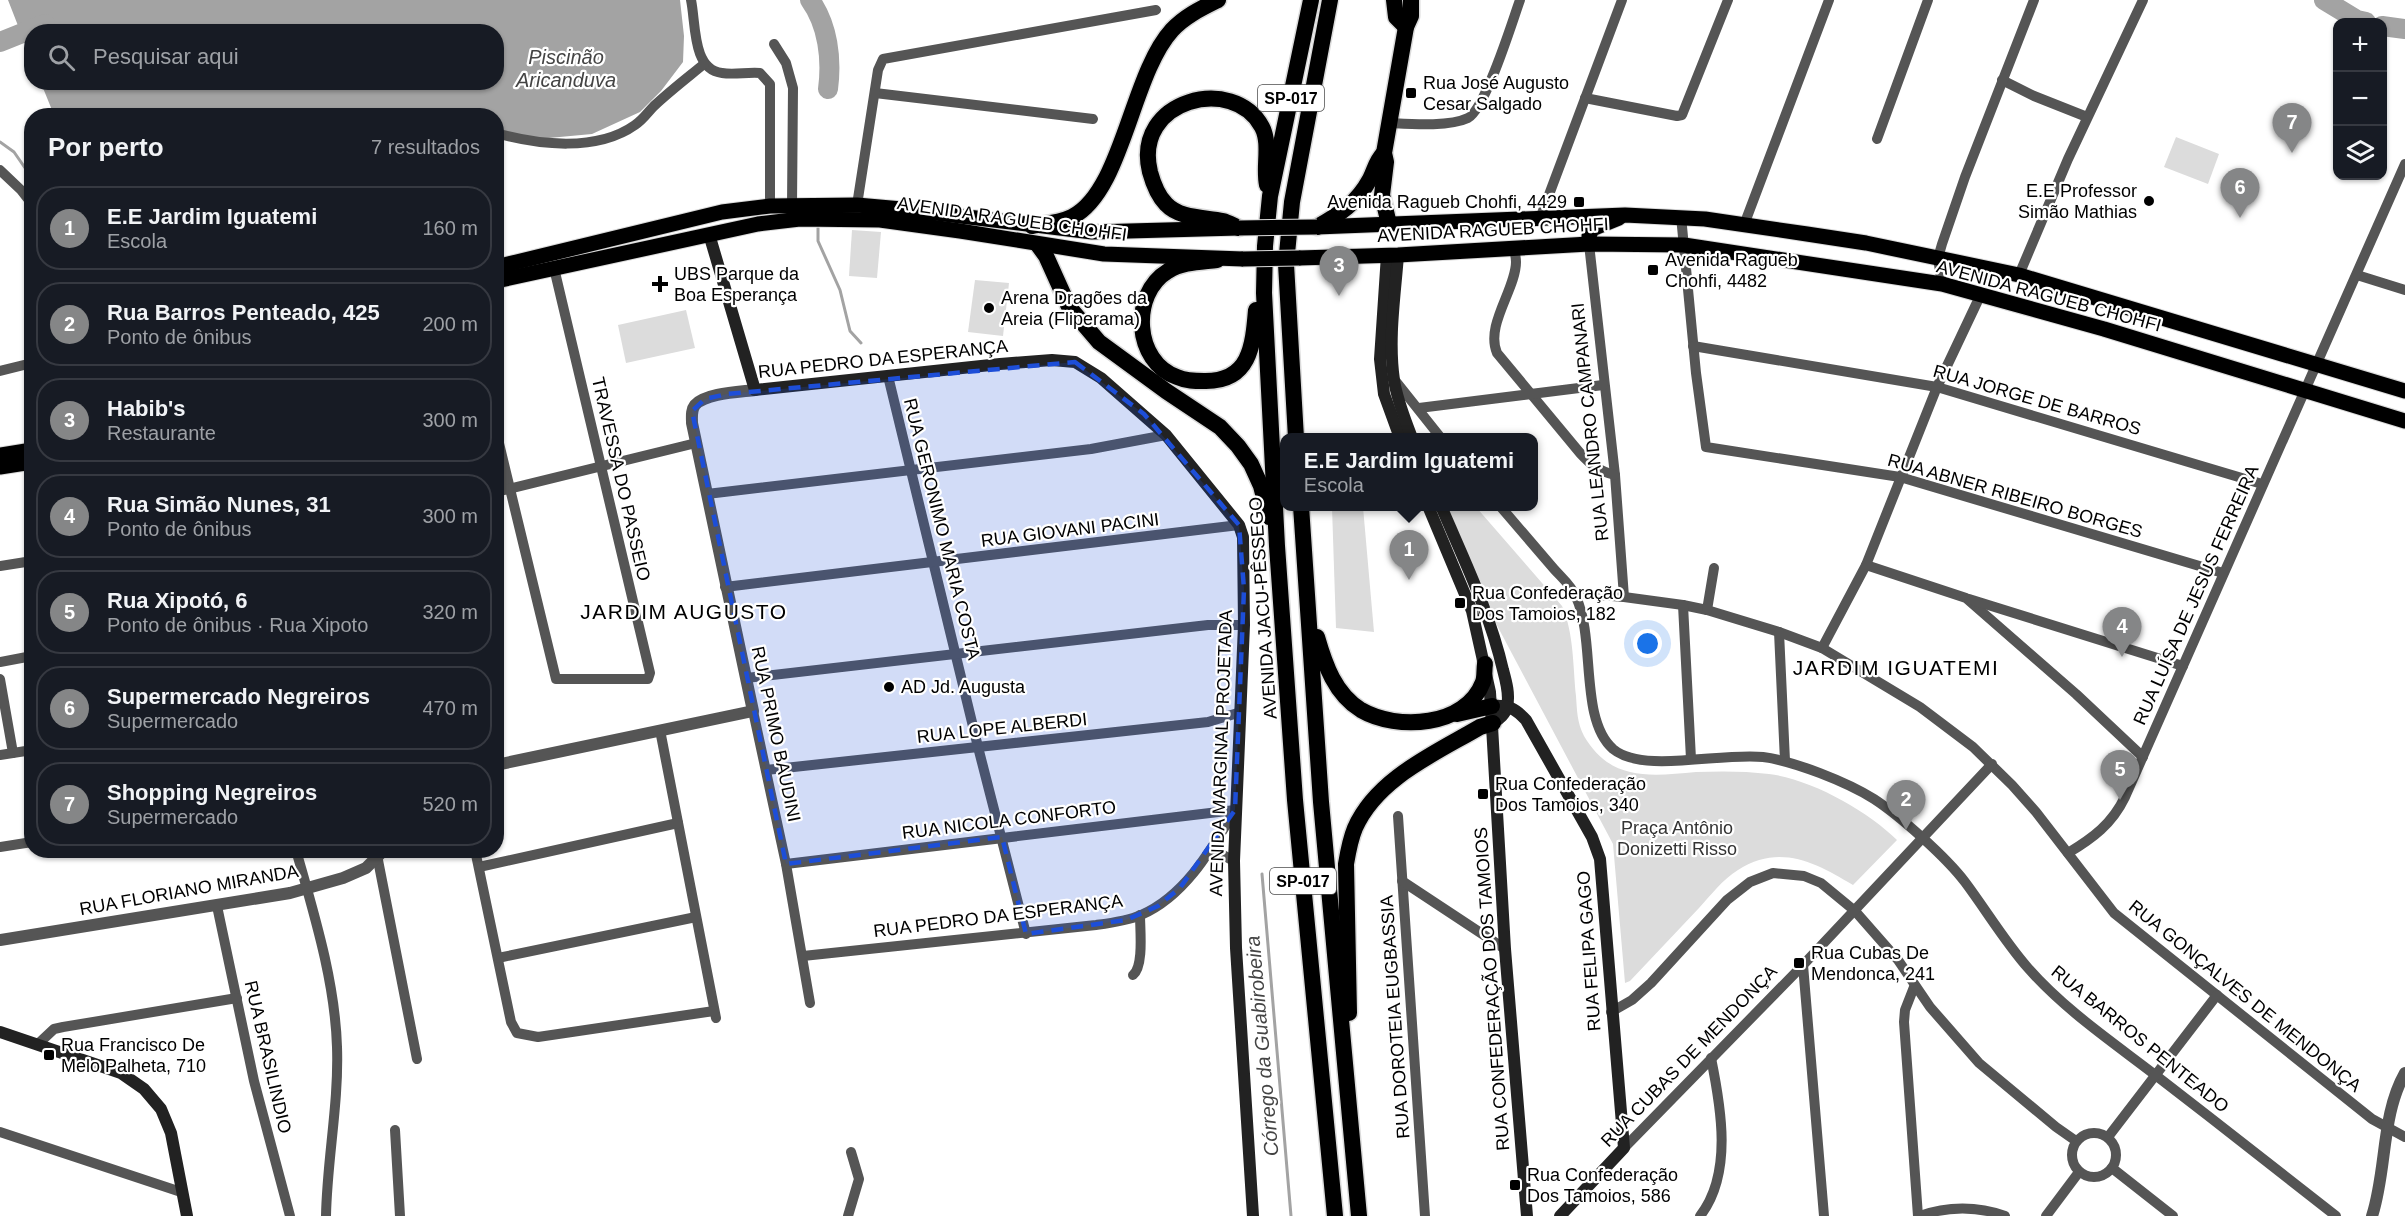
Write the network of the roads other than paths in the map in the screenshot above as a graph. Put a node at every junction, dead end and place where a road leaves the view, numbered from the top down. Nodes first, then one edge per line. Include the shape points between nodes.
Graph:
1 (692, 0) edge
2 (1218, 0) edge
3 (1311, 0) edge
4 (1330, 0) edge
5 (1341, 0) edge
6 (1394, 0) edge
7 (1411, 0) edge
8 (1520, 0) edge
9 (1622, 0) edge
10 (1728, 0) edge
11 (1829, 0) edge
12 (1928, 0) edge
13 (2034, 0) edge
14 (2143, 0) edge
15 (1156, 10) dead end
16 (1406, 27) junction
17 (1323, 36) junction
18 (774, 44) dead end
19 (704, 64) junction
20 (2002, 80) junction
21 (875, 93) junction
22 (1585, 98) junction
23 (2088, 117) junction
24 (1093, 119) dead end
25 (1389, 123) junction
26 (504, 135) edge
27 (1877, 139) dead end
28 (1384, 153) junction
29 (2405, 164) edge
30 (0, 170) edge
31 (2393, 191) junction
32 (24, 194) edge
33 (2405, 194) edge
34 (1270, 196) junction
35 (792, 205) junction
36 (770, 206) junction
37 (857, 206) junction
38 (1625, 215) junction
39 (1540, 216) junction
40 (1682, 216) junction
41 (1389, 224) junction
42 (1744, 225) junction
43 (1032, 226) junction
44 (1317, 227) junction
45 (1239, 228) junction
46 (709, 234) junction
47 (1589, 244) junction
48 (1038, 245) junction
49 (1684, 245) junction
50 (1514, 248) junction
51 (1392, 255) junction
52 (1938, 258) junction
53 (1217, 260) junction
54 (504, 265) edge
55 (554, 268) junction
56 (2019, 275) junction
57 (2357, 275) junction
58 (504, 279) edge
59 (1942, 284) junction
60 (2405, 290) edge
61 (1264, 293) junction
62 (1981, 294) junction
63 (1693, 346) junction
64 (2316, 363) junction
65 (24, 365) edge
66 (0, 371) edge
67 (888, 376) junction
68 (1394, 379) junction
69 (1603, 385) junction
70 (1937, 387) junction
71 (755, 390) junction
72 (2405, 390) edge
73 (2304, 391) junction
74 (1529, 394) junction
75 (696, 404) joint
76 (1419, 408) junction
77 (2405, 421) edge
78 (1296, 433) edge
79 (1398, 433) edge
80 (1410, 433) edge
81 (1437, 433) edge
82 (1166, 435) junction
83 (696, 443) junction
84 (24, 451) edge
85 (0, 455) edge
86 (24, 463) edge
87 (504, 464) edge
88 (0, 467) edge
89 (601, 467) junction
90 (911, 471) junction
91 (1615, 475) junction
92 (1900, 477) junction
93 (2262, 484) junction
94 (510, 489) junction
95 (504, 490) edge
96 (707, 494) junction
97 (1301, 511) edge
98 (1430, 511) edge
99 (1443, 511) edge
100 (1503, 511) edge
101 (1239, 525) junction
102 (1277, 546) junction
103 (24, 562) edge
104 (934, 563) junction
105 (1866, 565) junction
106 (0, 566) edge
107 (1714, 568) dead end
108 (2223, 573) junction
109 (725, 587) junction
110 (1575, 593) junction
111 (1624, 597) junction
112 (1966, 598) junction
113 (1307, 600) junction
114 (1683, 605) junction
115 (1707, 610) junction
116 (1244, 625) junction
117 (1779, 632) junction
118 (1822, 648) junction
119 (956, 655) junction
120 (24, 658) edge
121 (0, 662) edge
122 (1485, 664) junction
123 (2183, 666) junction
124 (0, 678) edge
125 (746, 678) junction
126 (753, 711) junction
127 (1497, 711) junction
128 (1241, 712) junction
129 (1443, 717) junction
130 (660, 730) junction
131 (978, 747) junction
132 (24, 751) edge
133 (13, 753) junction
134 (0, 755) edge
135 (2143, 757) junction
136 (1692, 759) junction
137 (1785, 761) junction
138 (504, 763) edge
139 (1992, 764) junction
140 (766, 770) junction
141 (1235, 810) junction
142 (1398, 816) dead end
143 (678, 823) junction
144 (1002, 837) junction
145 (1923, 839) junction
146 (24, 843) edge
147 (0, 847) edge
148 (2068, 853) junction
149 (1208, 854) junction
150 (298, 858) edge
151 (375, 858) edge
152 (380, 858) edge
153 (477, 858) edge
154 (1234, 861) junction
155 (786, 864) junction
156 (479, 867) junction
157 (1402, 881) junction
158 (307, 889) junction
159 (217, 906) junction
160 (1855, 911) junction
161 (1140, 915) junction
162 (696, 917) junction
163 (1026, 934) junction
164 (0, 940) edge
165 (1505, 949) junction
166 (803, 956) junction
167 (498, 958) junction
168 (1803, 965) junction
169 (1133, 975) dead end
170 (1914, 987) junction
171 (2217, 995) junction
172 (237, 998) junction
173 (810, 1003) dead end
174 (1611, 1012) junction
175 (0, 1032) edge
176 (38, 1044) junction
177 (1343, 1053) junction
178 (1711, 1058) junction
179 (417, 1059) dead end
180 (2405, 1073) edge
181 (2154, 1074) junction
182 (2388, 1128) junction
183 (395, 1130) dead end
184 (0, 1132) edge
185 (2108, 1137) junction
186 (2405, 1137) edge
187 (2076, 1141) junction
188 (1623, 1148) junction
189 (851, 1152) dead end
190 (2112, 1168) junction
191 (2079, 1172) junction
192 (181, 1192) junction
193 (187, 1216) edge
194 (290, 1216) edge
195 (326, 1216) edge
196 (400, 1216) edge
197 (848, 1216) edge
198 (1253, 1216) edge
199 (1335, 1216) edge
200 (1359, 1216) edge
201 (1425, 1216) edge
202 (1527, 1216) edge
203 (1560, 1216) edge
204 (1700, 1216) edge
205 (1824, 1216) edge
206 (1919, 1216) edge
207 (2005, 1216) edge
208 (2046, 1216) edge
209 (2173, 1216) edge
210 (2336, 1216) edge
211 (2372, 1216) edge

1 - 19 street
2 - 43 highway via 1189,15 1172,30 1157,52 1097,195 1074,216
3 - 34 highway, AVENIDA JACU-PÊSSEGO / SP-017
4 - 17 highway, SP-017
5 - 17 highway
6 - 16 highway via 1396,17
7 - 16 highway
8 - 25 street via 1488,86 1473,114 1451,122
9 - 22 street
10 - 22 street via 1682,115
11 - 42 street
12 - 27 street
13 - 20 street
14 - 23 street
15 - 21 street via 885,58 879,64
16 - 25 highway
17 - 78 highway, SP-017 via 1292,202 1286,264
18 - 35 street via 786,63 793,87
19 - 26 street via 635,125 614,136 570,142
19 - 36 street via 710,71 720,73 760,73 770,84
20 - 23 street
20 - 52 street
21 - 24 street
21 - 37 street
22 - 39 street
23 - 56 street
25 - 28 highway
28 - 41 highway via 1382,195
28 - 44 highway via 1357,199
29 - 31 street, RUA LUÍSA DE JESUS FERREIRA
30 - 32 street
31 - 33 street
31 - 57 street, RUA LUÍSA DE JESUS FERREIRA
34 - 45 highway via 1266,182 1266,138 1254,116 1242,107 1204,98 1171,110 1160,121 1147,151 1152,179 1166,204 1184,214 1224,221
34 - 61 highway, AVENIDA JACU-PÊSSEGO / SP-017
35 - 36 main road, AVENIDA RAGUEB CHOHFI
35 - 37 main road, AVENIDA RAGUEB CHOHFI
36 - 46 main road via 753,214 716,221
36 - 54 main road, AVENIDA RAGUEB CHOHFI via 722,212
37 - 43 main road, AVENIDA RAGUEB CHOHFI via 956,214
38 - 39 main road, AVENIDA RAGUEB CHOHFI
38 - 40 main road, AVENIDA RAGUEB CHOHFI
38 - 47 main road via 1592,229
39 - 41 main road, AVENIDA RAGUEB CHOHFI
40 - 42 main road, AVENIDA RAGUEB CHOHFI
40 - 49 street, RUA ABNER RIBEIRO BORGES
41 - 44 main road, AVENIDA RAGUEB CHOHFI
42 - 52 main road, AVENIDA RAGUEB CHOHFI
43 - 45 main road, AVENIDA RAGUEB CHOHFI via 1092,232
44 - 45 main road, AVENIDA RAGUEB CHOHFI, bridge
46 - 48 main road, AVENIDA RAGUEB CHOHFI via 800,219 860,219
46 - 55 main road, AVENIDA RAGUEB CHOHFI
46 - 71 main road
47 - 49 main road, AVENIDA RAGUEB CHOHFI
47 - 50 main road, AVENIDA RAGUEB CHOHFI
47 - 69 street, RUA LEANDRO CAMPANARI
48 - 53 main road, AVENIDA RAGUEB CHOHFI via 1104,254
48 - 102 highway via 1080,323 1166,392 1220,427 1238,446 1261,486
49 - 59 main road, AVENIDA RAGUEB CHOHFI
49 - 63 street, RUA ABNER RIBEIRO BORGES
50 - 51 main road, AVENIDA RAGUEB CHOHFI
50 - 74 street via 1516,264 1494,339 1497,353
51 - 53 main road, AVENIDA RAGUEB CHOHFI, bridge
51 - 68 main road
51 - 79 main road via 1380,359 1384,394
52 - 56 main road, AVENIDA RAGUEB CHOHFI
52 - 59 street
53 - 61 highway via 1169,270 1153,285 1144,303 1143,336 1149,352 1175,377 1209,381 1239,371 1248,357 1257,304
55 - 58 main road, AVENIDA RAGUEB CHOHFI
55 - 89 street, TRAVESSA DO PASSEIO
56 - 64 main road, AVENIDA RAGUEB CHOHFI
57 - 60 street
57 - 64 street, RUA LUÍSA DE JESUS FERREIRA
59 - 62 main road, AVENIDA RAGUEB CHOHFI
61 - 102 highway, AVENIDA JACU-PÊSSEGO / SP-017
62 - 70 street
62 - 73 main road, AVENIDA RAGUEB CHOHFI
63 - 70 street, RUA JORGE DE BARROS
63 - 92 street, RUA ABNER RIBEIRO BORGES via 1706,447
64 - 72 main road, AVENIDA RAGUEB CHOHFI
64 - 73 street, RUA LUÍSA DE JESUS FERREIRA
65 - 66 street
67 - 71 main road, RUA PEDRO DA ESPERANÇA
67 - 82 main road, RUA PEDRO DA ESPERANÇA via 1034,362 1075,362 1101,378
67 - 90 street, RUA GERONIMO MARIA COSTA
68 - 76 street
68 - 80 main road
69 - 74 street
69 - 91 street, RUA LEANDRO CAMPANARI
70 - 92 street
70 - 93 street, RUA JORGE DE BARROS
71 - 75 street, RUA PEDRO DA ESPERANÇA via 714,396
73 - 77 main road, AVENIDA RAGUEB CHOHFI
73 - 93 street, RUA LUÍSA DE JESUS FERREIRA
74 - 76 street
74 - 91 street via 1592,466
75 - 83 street, RUA PRIMO BAUDINI via 692,423
76 - 81 street
82 - 90 street via 1091,449
82 - 101 main road
83 - 89 street
83 - 96 street, RUA PRIMO BAUDINI
84 - 85 main road
86 - 88 main road
87 - 94 street
89 - 94 street
89 - 94 street, TRAVESSA DO PASSEIO via 649,675 644,680 556,679
90 - 96 street
90 - 104 street, RUA GERONIMO MARIA COSTA
91 - 111 street, RUA LEANDRO CAMPANARI
92 - 105 street
92 - 108 street, RUA ABNER RIBEIRO BORGES
93 - 108 street, RUA LUÍSA DE JESUS FERREIRA
94 - 95 street
96 - 109 street, RUA PRIMO BAUDINI
97 - 113 highway, SP-017
98 - 122 main road, RUA CONFEDERAÇÃO DOS TAMOIOS via 1472,611
99 - 127 main road, RUA CONFEDERAÇÃO DOS TAMOIOS via 1494,635 1507,688
100 - 110 street, RUA BARROS PENTEADO
101 - 104 street, RUA GIOVANI PACINI
101 - 116 main road, AVENIDA MARGINAL PROJETADA via 1243,537
102 - 199 highway, AVENIDA JACU-PÊSSEGO / SP-017 via 1295,800
103 - 106 street
104 - 109 street, RUA GIOVANI PACINI
104 - 119 street, RUA GERONIMO MARIA COSTA
105 - 112 street, RUA LUÍSA DE JESUS FERREIRA
105 - 118 street
107 - 115 street
108 - 123 street, RUA LUÍSA DE JESUS FERREIRA
109 - 125 street, RUA PRIMO BAUDINI
110 - 111 street, RUA GONÇALVES DE MENDONÇA
110 - 136 street, RUA BARROS PENTEADO via 1586,628 1594,717 1610,746 1624,757 1641,761
111 - 114 street, RUA GONÇALVES DE MENDONÇA
112 - 123 street
112 - 135 street, RUA LUÍSA DE JESUS FERREIRA
113 - 129 highway via 1323,660 1332,678 1361,710 1389,721 1417,722
113 - 177 highway, SP-017
114 - 115 street, RUA GONÇALVES DE MENDONÇA
114 - 136 street
115 - 117 street, RUA GONÇALVES DE MENDONÇA
116 - 119 street via 1190,627
116 - 128 main road, AVENIDA MARGINAL PROJETADA
117 - 118 street, RUA GONÇALVES DE MENDONÇA
117 - 137 street
118 - 139 street, RUA GONÇALVES DE MENDONÇA via 1920,706
119 - 125 street
119 - 131 street, RUA GERONIMO MARIA COSTA
120 - 121 street
122 - 127 main road, RUA CONFEDERAÇÃO DOS TAMOIOS
122 - 129 highway via 1476,695
123 - 135 street, RUA LUÍSA DE JESUS FERREIRA
124 - 133 street
125 - 126 street, RUA PRIMO BAUDINI
126 - 130 street
126 - 140 street, RUA PRIMO BAUDINI
127 - 129 highway
127 - 165 main road, RUA CONFEDERAÇÃO DOS TAMOIOS
127 - 174 main road, RUA FELIPA GAGO via 1520,713 1592,837 1600,859
127 - 177 highway via 1480,727 1403,773 1385,788 1355,826 1346,864 1350,1010
128 - 131 street, RUA LOPE ALBERDI via 1208,722
128 - 141 main road, AVENIDA MARGINAL PROJETADA
130 - 138 street
130 - 143 street
131 - 140 street, RUA LOPE ALBERDI
131 - 144 street, RUA GERONIMO MARIA COSTA
132 - 133 street
133 - 134 street
135 - 148 street via 2112,819 2092,839
136 - 137 street, RUA BARROS PENTEADO via 1762,757
137 - 145 street, RUA BARROS PENTEADO via 1874,798
139 - 145 street, RUA CUBAS DE MENDONÇA
139 - 148 street, RUA GONÇALVES DE MENDONÇA
140 - 155 street, RUA PRIMO BAUDINI
141 - 144 street, RUA NICOLA CONFORTO
141 - 149 street, RUA PEDRO DA ESPERANÇA
141 - 154 main road, AVENIDA MARGINAL PROJETADA
142 - 157 street, RUA DOROTEIA EUGBASSIA
143 - 156 street
143 - 162 street
144 - 155 street, RUA NICOLA CONFORTO
144 - 163 street, RUA GERONIMO MARIA COSTA
145 - 160 street, RUA CUBAS DE MENDONÇA
145 - 181 street, RUA BARROS PENTEADO via 1962,879 2028,968 2094,1029
146 - 147 street
148 - 171 street, RUA GONÇALVES DE MENDONÇA via 2114,913
149 - 154 street via 1219,853
149 - 161 street, RUA PEDRO DA ESPERANÇA via 1180,888
150 - 158 street
151 - 158 street, RUA FLORIANO MIRANDA via 366,868
152 - 179 street
153 - 156 street
154 - 198 main road, AVENIDA MARGINAL PROJETADA
155 - 166 street, RUA PRIMO BAUDINI
156 - 167 street
157 - 165 street
157 - 201 street, RUA DOROTEIA EUGBASSIA
158 - 159 street, RUA FLORIANO MIRANDA
158 - 195 street via 328,978 336,1035
159 - 164 street, RUA FLORIANO MIRANDA
159 - 172 street, RUA BRASILINDIO
160 - 168 street, RUA CUBAS DE MENDONÇA
160 - 170 street via 1898,960
160 - 174 street via 1821,883 1804,876 1773,873 1761,877 1727,900 1651,983
161 - 163 street, RUA PEDRO DA ESPERANÇA via 1096,926
161 - 169 street via 1139,964
162 - 167 street
162 - 167 street via 715,1015 527,1036 517,1033 511,1022
163 - 166 street, RUA PEDRO DA ESPERANÇA
165 - 202 main road, RUA CONFEDERAÇÃO DOS TAMOIOS
166 - 173 street, RUA PRIMO BAUDINI
168 - 178 street, RUA CUBAS DE MENDONÇA
168 - 205 street
170 - 187 street via 1979,1064
170 - 206 street via 1904,1022
171 - 181 street
171 - 182 street, RUA GONÇALVES DE MENDONÇA
172 - 176 street via 54,1029
172 - 194 street, RUA BRASILINDIO via 254,1081
174 - 188 main road, RUA FELIPA GAGO
175 - 176 main road
176 - 192 main road via 121,1073 144,1089 160,1109 171,1133
177 - 200 highway, SP-017
178 - 188 street, RUA CUBAS DE MENDONÇA
178 - 204 street via 1722,1149 1717,1187
180 - 182 street
181 - 185 street
181 - 210 street, RUA BARROS PENTEADO
182 - 186 street, RUA GONÇALVES DE MENDONÇA
182 - 211 street via 2380,1193
183 - 196 street
184 - 192 street
185 - 187 street via 2091,1132
185 - 190 street via 2116,1152
187 - 191 street via 2071,1157
188 - 203 main road, RUA CUBAS DE MENDONÇA
189 - 197 street via 859,1179
190 - 191 street via 2099,1176
190 - 209 street
191 - 208 street
192 - 193 main road
206 - 207 street via 1957,1208

